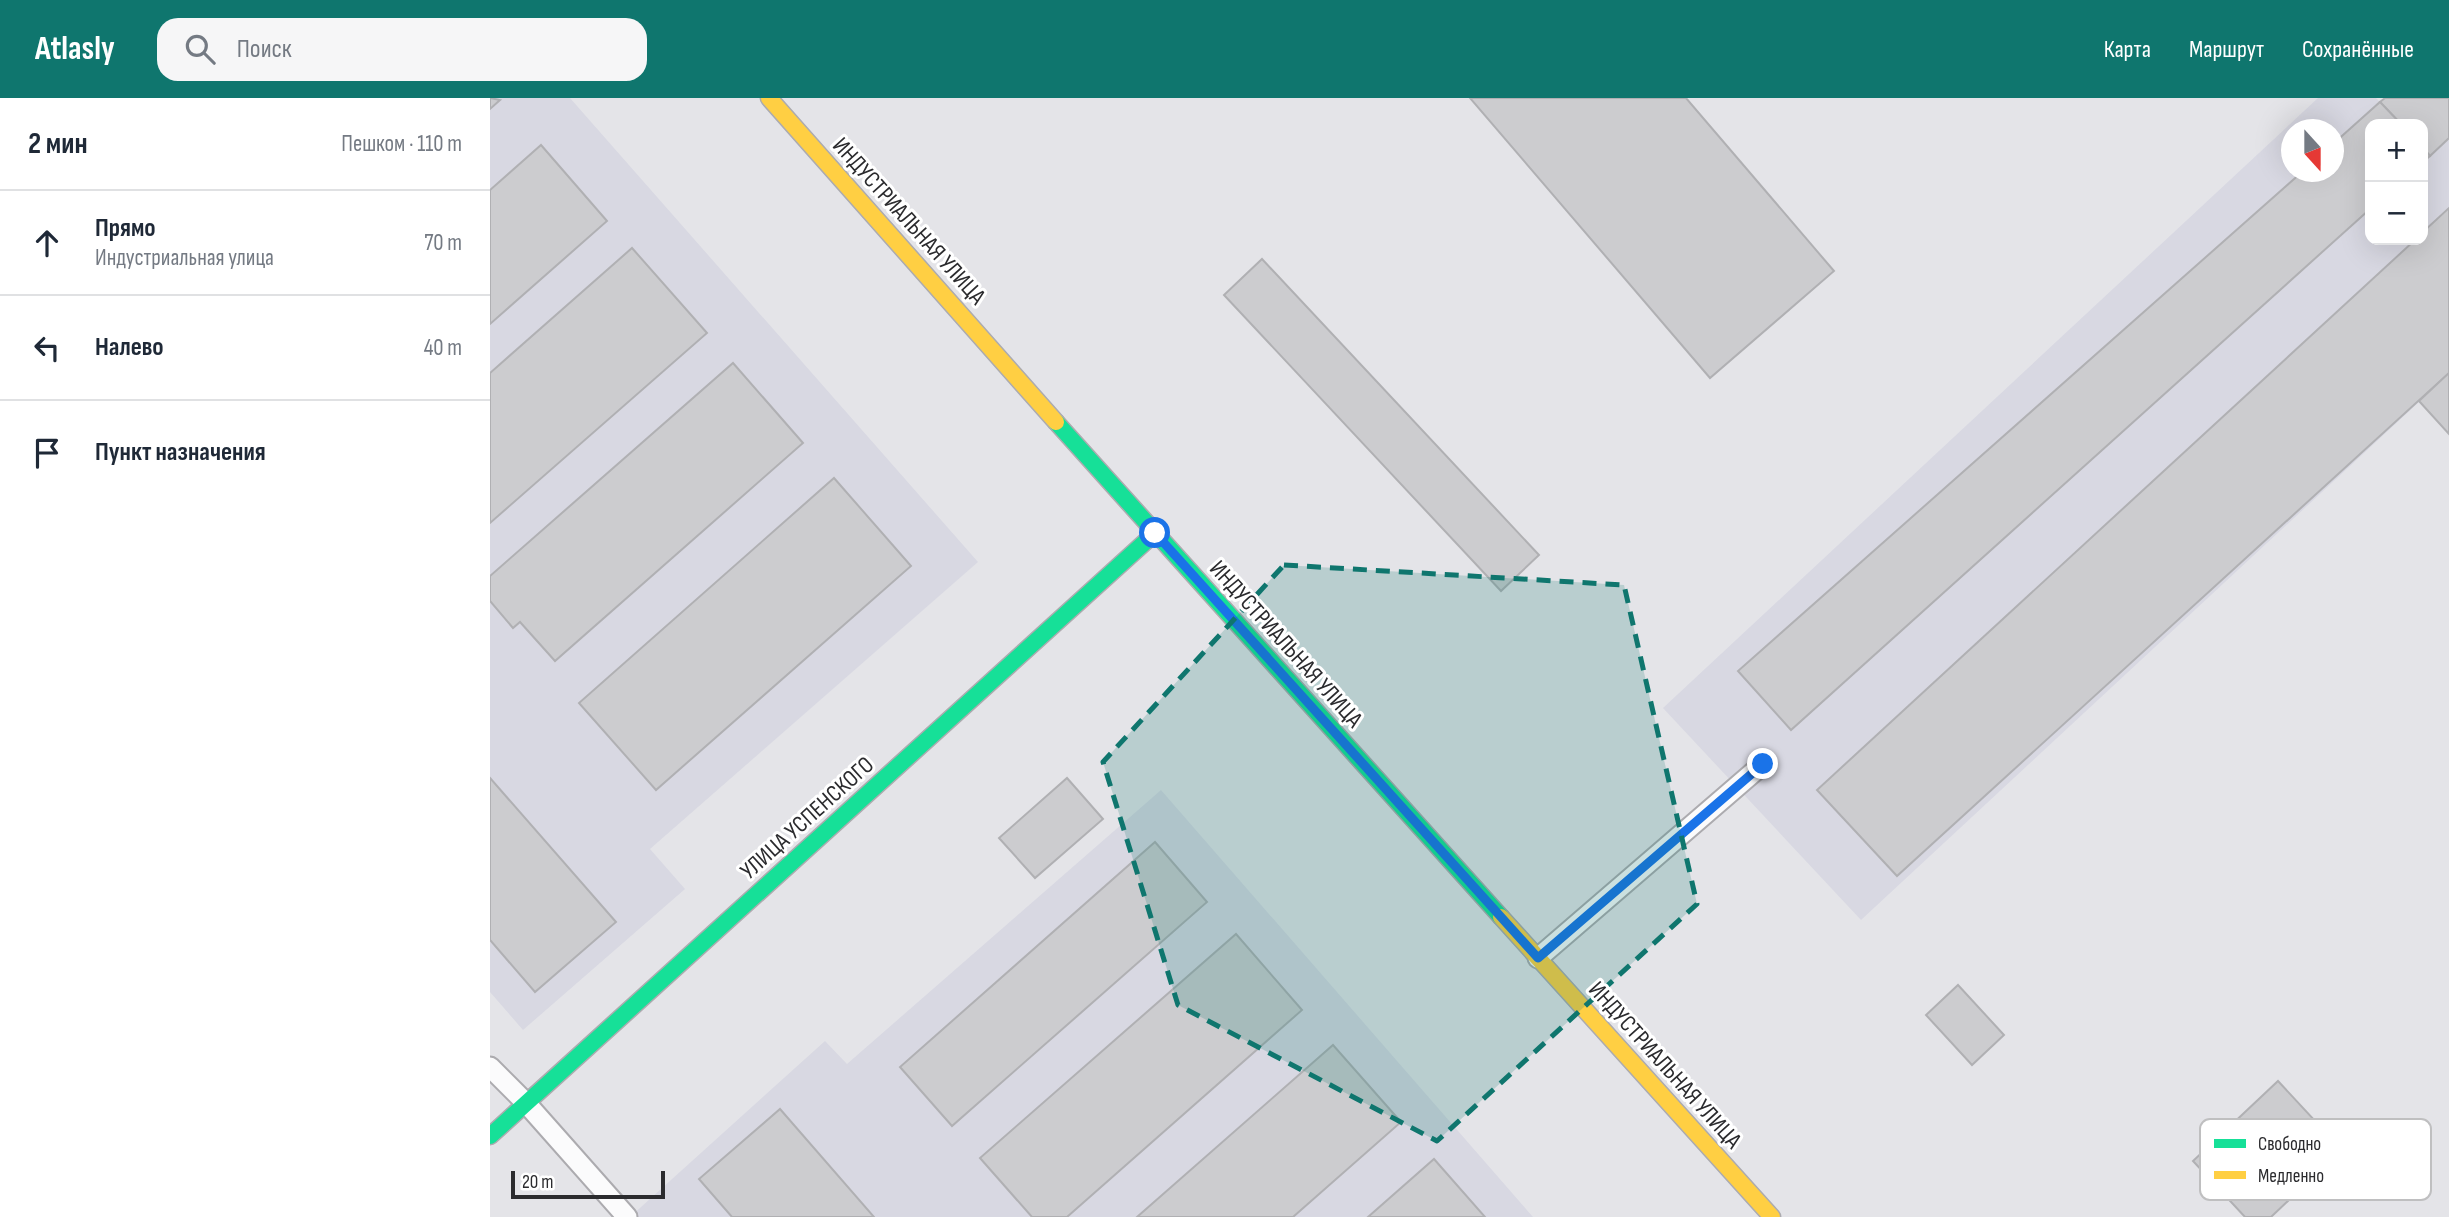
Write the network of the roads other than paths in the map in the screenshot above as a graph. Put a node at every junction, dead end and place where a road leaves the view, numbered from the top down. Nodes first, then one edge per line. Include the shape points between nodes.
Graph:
1 (769, 98) edge
2 (1155, 533) junction
3 (1763, 764) dead end
4 (1538, 958) junction
5 (490, 1067) edge
6 (526, 1103) junction
7 (490, 1136) edge
8 (627, 1217) edge
9 (1772, 1217) edge

1 - 2 street, ИНДУСТРИАЛЬНАЯ УЛИЦА
2 - 4 street, ИНДУСТРИАЛЬНАЯ УЛИЦА
2 - 6 street, УЛИЦА УСПЕНСКОГО
3 - 4 lane
4 - 9 street, ИНДУСТРИАЛЬНАЯ УЛИЦА
5 - 6 lane
6 - 7 street, УЛИЦА УСПЕНСКОГО
6 - 8 lane

